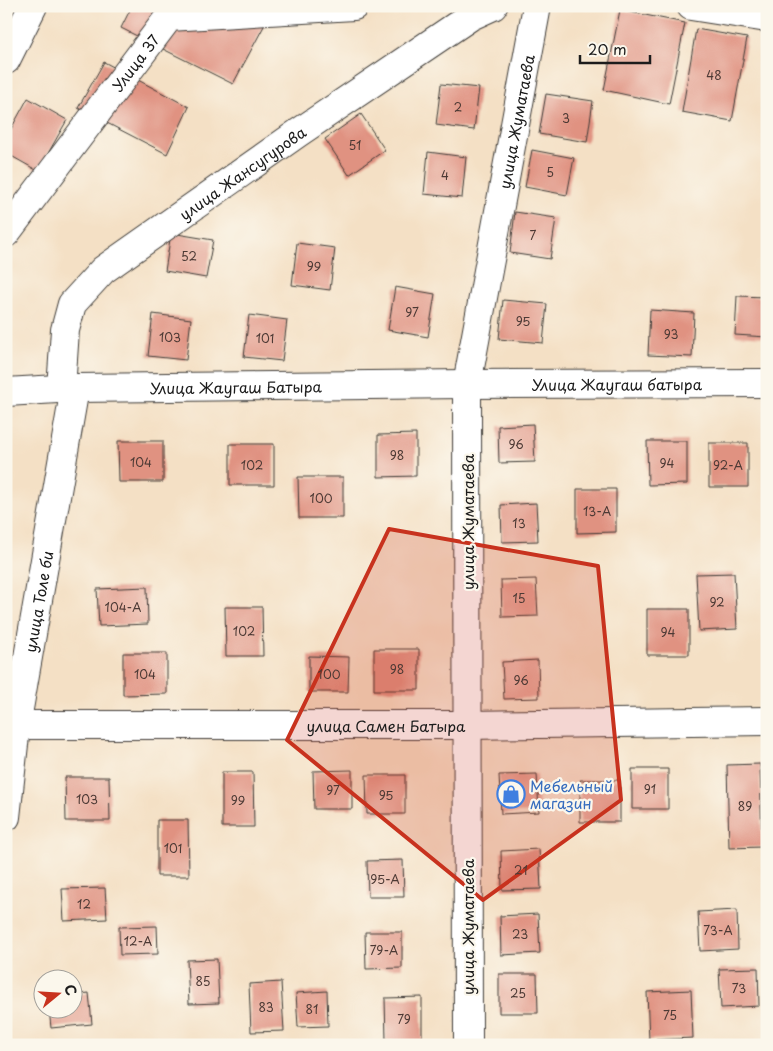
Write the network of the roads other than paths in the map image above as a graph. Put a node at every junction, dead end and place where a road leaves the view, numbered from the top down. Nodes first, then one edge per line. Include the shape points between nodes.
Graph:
1 (33, 6) edge
2 (354, 6) edge
3 (493, 6) edge
4 (537, 6) edge
5 (691, 6) edge
6 (767, 18) edge
7 (6, 60) edge
8 (6, 233) edge
9 (767, 383) edge
10 (466, 384) junction
11 (68, 388) junction
12 (6, 392) edge
13 (767, 721) edge
14 (467, 725) junction
15 (11, 726) edge
16 (6, 817) edge
17 (468, 1045) edge

1 - 7 street
2 - 8 street, Улица 37 via 169,16
3 - 11 street, улица Жансугурова via 471,16 298,133 103,270 72,304 65,330
4 - 10 street, улица Жуматаева
5 - 6 street
9 - 10 street, Улица Жаугаш батыра
10 - 11 street, Улица Жаугаш Батыра
10 - 14 street, улица Жуматаева
11 - 12 street, Улица Жаугаш Батыра
11 - 15 street, улица Толе би
13 - 14 street, улица Самен Батыра
14 - 15 street, улица Самен Батыра
14 - 17 street, улица Жуматаева
15 - 16 street, улица Толе би

